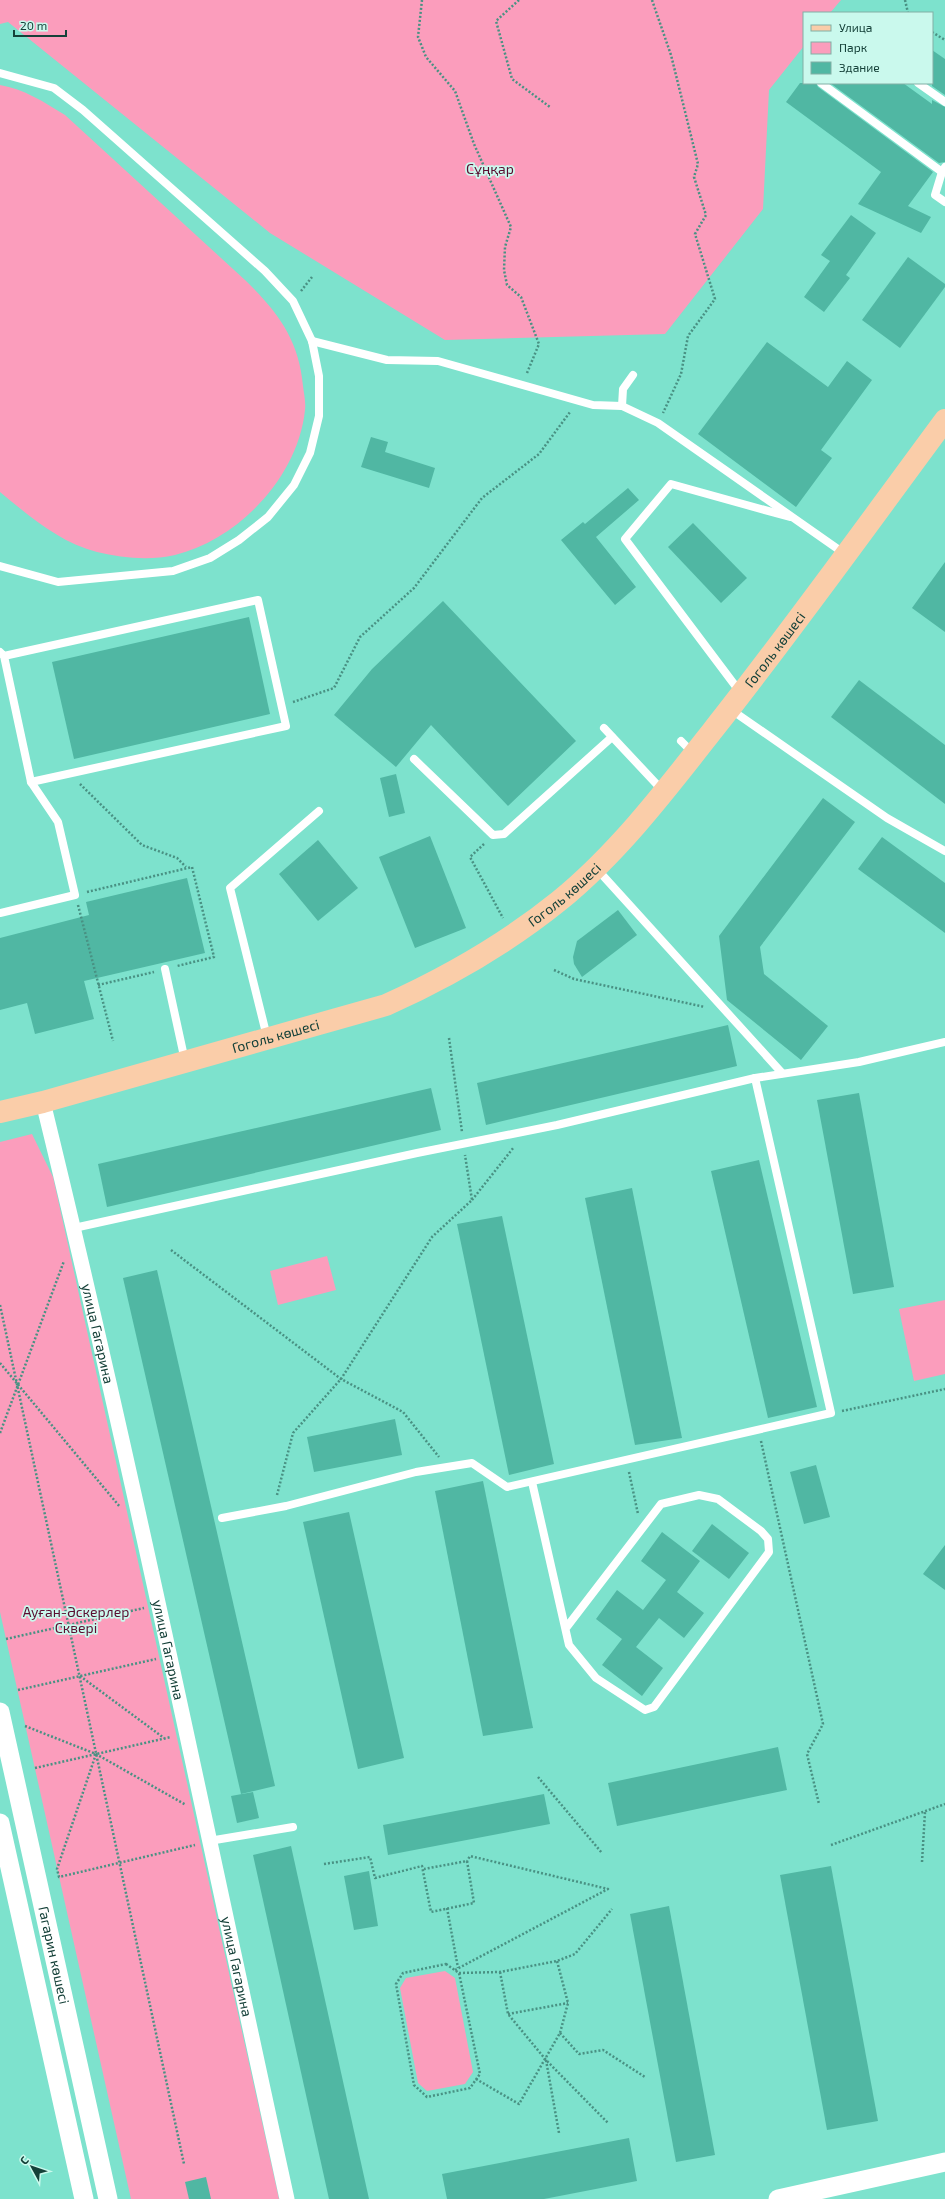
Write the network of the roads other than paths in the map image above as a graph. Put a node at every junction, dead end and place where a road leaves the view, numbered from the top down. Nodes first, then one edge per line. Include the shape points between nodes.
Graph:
1 (0, 73) edge
2 (821, 84) edge
3 (919, 84) edge
4 (945, 102) edge
5 (943, 170) edge
6 (945, 202) edge
7 (312, 341) junction
8 (633, 375) dead end
9 (622, 406) junction
10 (945, 420) edge
11 (796, 518) junction
12 (846, 554) junction
13 (0, 566) edge
14 (2, 654) edge
15 (736, 702) junction
16 (604, 728) dead end
17 (612, 736) junction
18 (414, 758) dead end
19 (31, 782) junction
20 (664, 793) junction
21 (319, 811) dead end
22 (945, 850) edge
23 (596, 868) junction
24 (0, 913) edge
25 (165, 969) road end
26 (267, 1038) junction
27 (945, 1042) edge
28 (186, 1062) junction
29 (782, 1073) junction
30 (755, 1078) junction
31 (43, 1102) junction
32 (0, 1112) edge
33 (74, 1228) junction
34 (532, 1482) junction
35 (222, 1518) dead end
36 (566, 1628) junction
37 (0, 1712) edge
38 (0, 1823) edge
39 (292, 1827) dead end
40 (204, 1842) junction
41 (945, 2162) edge
42 (84, 2199) edge
43 (108, 2199) edge
44 (287, 2199) edge
45 (778, 2199) edge

1 - 7 lane via 54,88 72,102 265,271 292,301
2 - 5 lane
3 - 4 lane
5 - 6 lane via 935,196
7 - 9 lane via 387,360 438,361 594,405
7 - 13 lane via 319,376 319,416 310,453 294,485 268,516 239,540 210,558 173,572 142,576 58,582
8 - 9 lane via 623,389
9 - 11 lane via 658,422
10 - 12 main road, Гоголь көшесі
11 - 12 lane
11 - 15 lane via 671,484 625,539
12 - 15 main road, Гоголь көшесі
14 - 19 lane
14 - 19 lane via 258,600 286,726
15 - 20 main road, Гоголь көшесі via 688,748
15 - 22 lane via 887,818
16 - 17 lane
17 - 18 lane via 504,834 498,836 493,835
17 - 20 lane
19 - 24 lane via 58,822 76,895
20 - 23 main road, Гоголь көшесі
21 - 26 lane via 230,888
23 - 26 main road, Гоголь көшесі via 559,901 518,931 415,992 386,1004
23 - 29 lane
25 - 28 lane
26 - 28 main road, Гоголь көшесі
27 - 29 lane via 859,1062
28 - 31 main road, Гоголь көшесі
29 - 30 lane
30 - 33 lane via 526,1131
30 - 34 lane via 831,1413
31 - 32 main road, Гоголь көшесі
31 - 33 street, улица Гагарина
33 - 40 street, улица Гагарина via 146,1543
34 - 35 lane via 507,1487 472,1463 416,1472 273,1509
34 - 36 lane
36 - 36 lane via 570,1645 596,1678 645,1710 654,1707 770,1552 768,1540 761,1531 718,1499 699,1494 661,1504
37 - 43 street, Гагарин көшесі
38 - 42 street, Гагарин көшесі
39 - 40 lane
40 - 44 street, улица Гагарина
41 - 45 street

